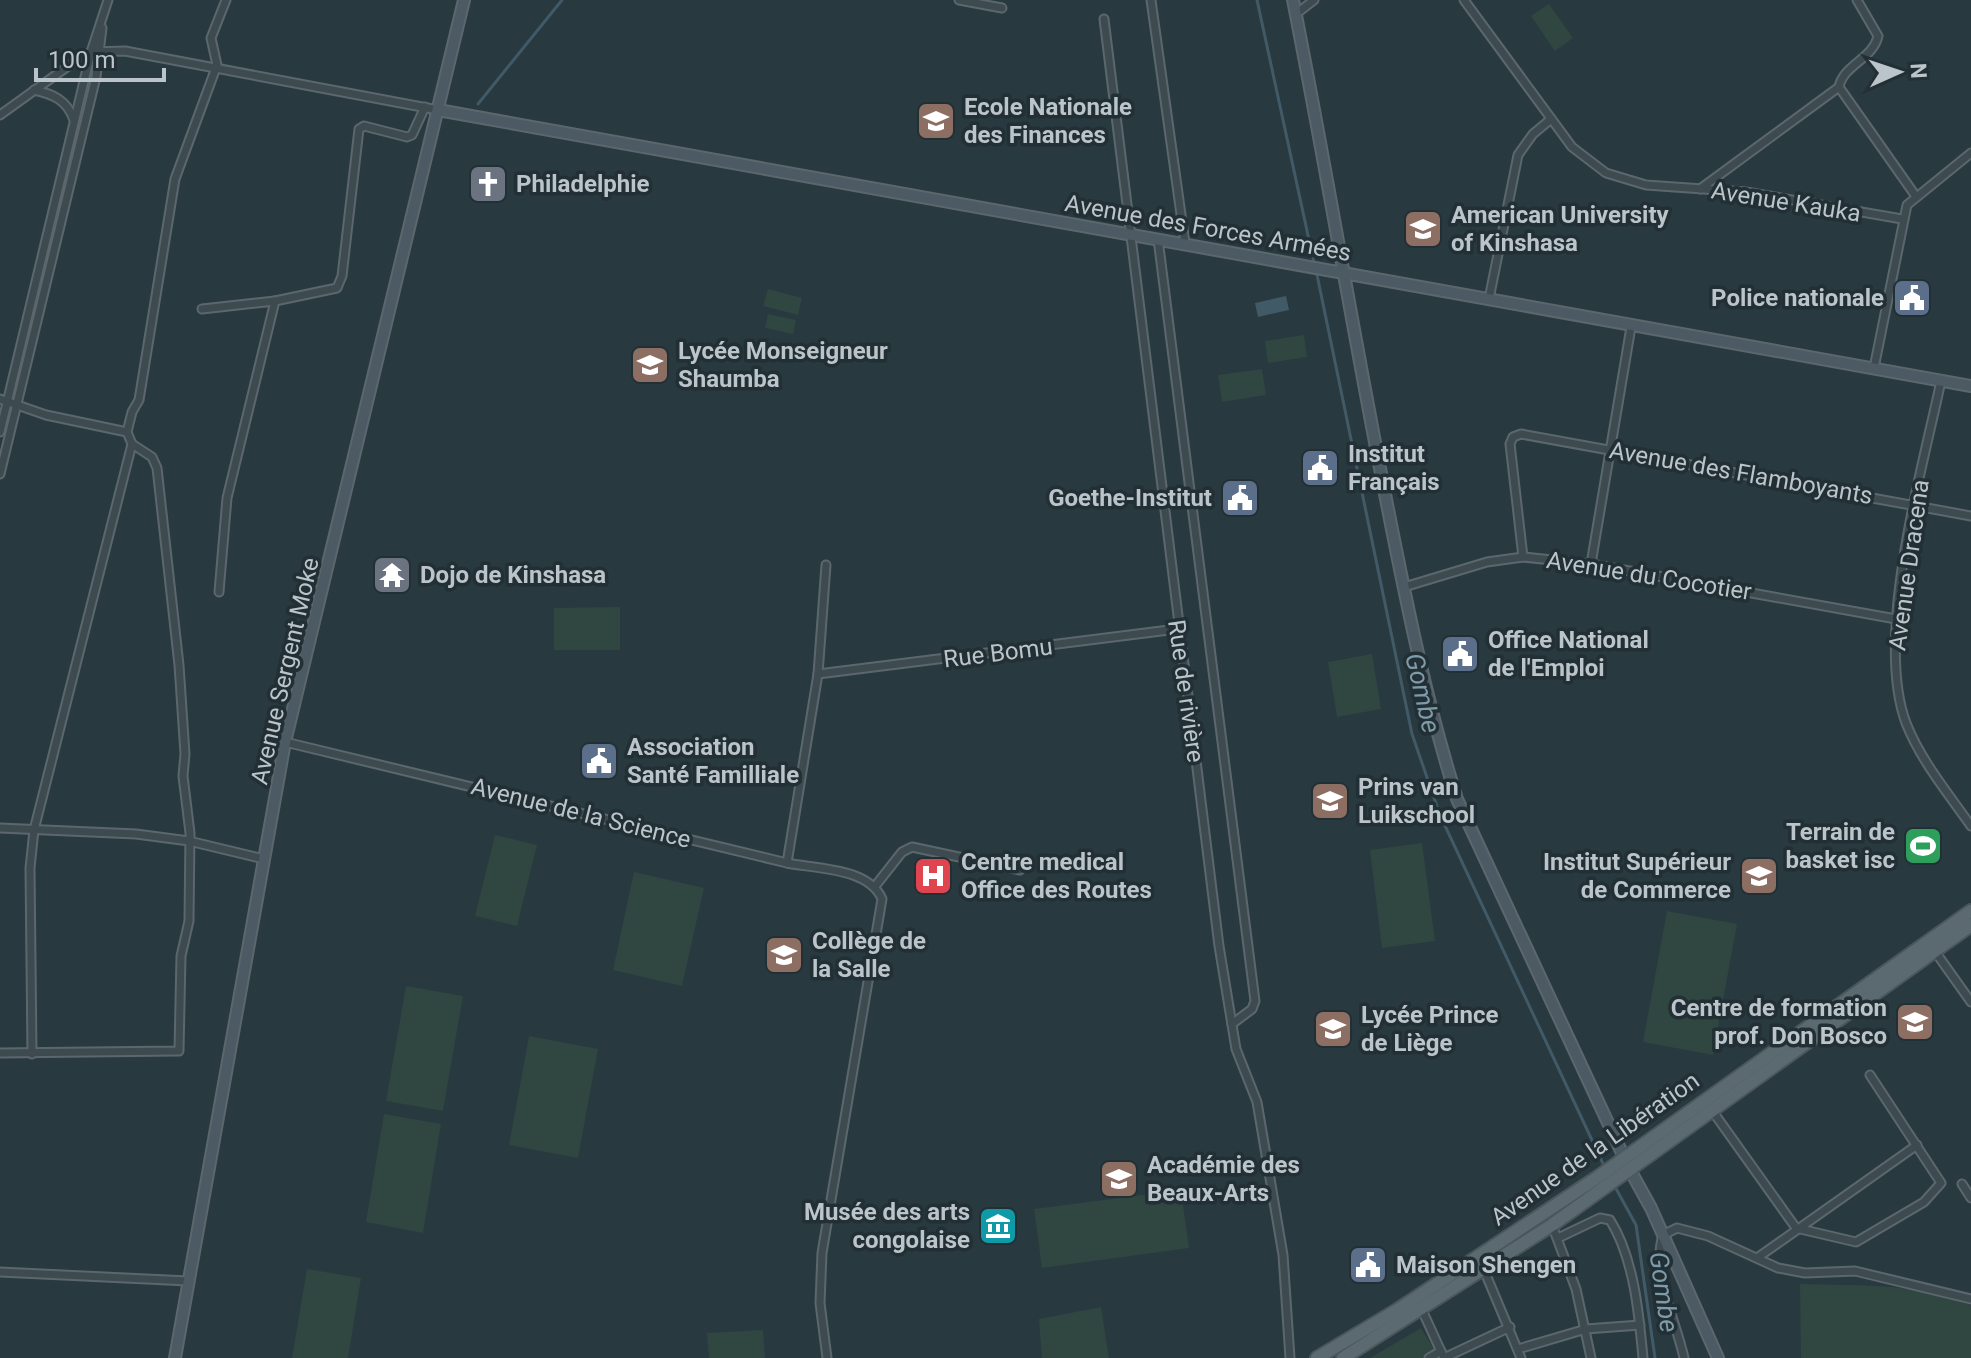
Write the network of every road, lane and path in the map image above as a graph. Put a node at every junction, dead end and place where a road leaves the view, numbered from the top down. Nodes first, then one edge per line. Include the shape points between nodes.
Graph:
1 (108, 0) edge
2 (226, 0) edge
3 (464, 0) edge
4 (959, 0) edge
5 (1151, 0) edge
6 (1293, 0) edge
7 (1314, 0) edge
8 (1464, 0) edge
9 (1857, 0) edge
10 (1002, 8) dead end
11 (1296, 14) junction
12 (1104, 19) dead end
13 (102, 28) junction
14 (101, 51) junction
15 (91, 52) junction
16 (217, 65) junction
17 (1839, 87) junction
18 (34, 90) junction
19 (425, 107) junction
20 (438, 110) junction
21 (0, 115) edge
22 (1551, 119) junction
23 (74, 121) junction
24 (1971, 153) edge
25 (1700, 189) junction
26 (1915, 195) junction
27 (1902, 219) junction
28 (1128, 233) junction
29 (1158, 238) junction
30 (1185, 243) junction
31 (1341, 272) junction
32 (1489, 299) junction
33 (275, 301) junction
34 (202, 309) dead end
35 (1631, 327) junction
36 (1874, 368) junction
37 (1941, 381) junction
38 (1971, 386) edge
39 (4, 401) edge
40 (17, 407) junction
41 (0, 432) edge
42 (127, 432) junction
43 (132, 444) junction
44 (1610, 449) junction
45 (0, 474) edge
46 (1915, 506) junction
47 (1971, 516) edge
48 (1523, 557) junction
49 (1591, 564) junction
50 (826, 565) dead end
51 (1404, 587) junction
52 (219, 592) dead end
53 (1896, 619) junction
54 (1177, 629) junction
55 (818, 674) junction
56 (285, 742) junction
57 (1971, 826) edge
58 (0, 828) edge
59 (34, 830) junction
60 (189, 841) junction
61 (264, 859) junction
62 (787, 863) junction
63 (1020, 870) dead end
64 (876, 885) junction
65 (1971, 911) edge
66 (1971, 925) edge
67 (1931, 946) junction
68 (1971, 1002) edge
69 (1232, 1024) junction
70 (0, 1053) edge
71 (32, 1054) junction
72 (1870, 1075) dead end
73 (1711, 1109) junction
74 (1917, 1145) junction
75 (1622, 1167) junction
76 (1599, 1184) junction
77 (1962, 1184) dead end
78 (1971, 1198) edge
79 (1552, 1225) junction
80 (1796, 1228) junction
81 (1663, 1235) junction
82 (1558, 1238) junction
83 (1757, 1258) junction
84 (1484, 1270) junction
85 (0, 1272) edge
86 (188, 1281) junction
87 (1971, 1299) edge
88 (1422, 1310) junction
89 (1640, 1325) junction
90 (1510, 1327) junction
91 (1586, 1329) junction
92 (1332, 1354) edge
93 (1519, 1354) edge
94 (1443, 1356) edge
95 (175, 1358) edge
96 (827, 1358) edge
97 (1290, 1358) edge
98 (1317, 1358) edge
99 (1343, 1358) edge
100 (1429, 1358) edge
101 (1591, 1358) edge
102 (1643, 1358) edge
103 (1684, 1358) edge
104 (1718, 1358) edge

1 - 13 street
2 - 16 street via 211,38
3 - 20 street, Avenue Sergent Moke
4 - 10 street
5 - 30 street
6 - 11 street
7 - 11 street
8 - 22 street, Avenue Kauka
9 - 17 street via 1878,36 1871,52 1840,78
11 - 31 street
12 - 28 street, Rue de rivière
13 - 14 street
13 - 15 street
14 - 15 street
14 - 16 street
14 - 40 street
15 - 18 street
15 - 23 street
16 - 19 street
16 - 42 street via 175,179 139,400
17 - 25 street
17 - 26 street
18 - 21 street
18 - 23 street via 59,99
19 - 20 street
19 - 33 street via 407,137 359,129 337,288
20 - 28 street, Avenue des Forces Armées
20 - 56 street, Avenue Sergent Moke
22 - 25 street, Avenue Kauka via 1572,147 1606,173 1646,185
22 - 32 street via 1518,155
23 - 39 street
24 - 26 street
25 - 27 street, Avenue Kauka
26 - 27 street
27 - 36 street
28 - 29 street, Avenue des Forces Armées
28 - 54 street, Rue de rivière
29 - 30 street, Avenue des Forces Armées
29 - 69 street via 1255,1001
30 - 31 street, Avenue des Forces Armées
31 - 32 street, Avenue des Forces Armées
31 - 51 street
32 - 35 street, Avenue des Forces Armées
33 - 34 street
33 - 52 street via 227,498
35 - 36 street, Avenue des Forces Armées
35 - 44 street
36 - 37 street, Avenue des Forces Armées
37 - 38 street, Avenue des Forces Armées
37 - 46 street, Avenue Dracena
39 - 40 street
39 - 41 street
40 - 42 street
40 - 45 street
42 - 43 street
43 - 59 street
43 - 60 street via 152,457 157,468 179,665
44 - 46 street, Avenue des Flamboyants
44 - 48 street, Avenue des Flamboyants via 1529,434 1513,437
44 - 49 street
46 - 47 street, Avenue des Flamboyants
46 - 53 street, Avenue Dracena
48 - 49 street, Avenue du Cocotier
48 - 51 street, Avenue du Cocotier
49 - 53 street, Avenue du Cocotier
50 - 55 street
51 - 75 street via 1433,721 1457,799
53 - 57 street, Avenue Dracena via 1896,684 1905,720 1917,749
54 - 55 street, Rue Bomu
54 - 69 street, Rue de rivière
55 - 62 street
56 - 61 street, Avenue Sergent Moke
56 - 62 street, Avenue de la Science
58 - 59 street
59 - 60 street
59 - 71 street
60 - 61 street
60 - 71 street via 179,1051
61 - 86 street, Avenue Sergent Moke
62 - 64 street, Avenue de la Science
63 - 64 street via 912,847
64 - 96 street via 882,899 822,1253 820,1303
65 - 67 main road, Avenue de la Libération
66 - 67 main road, Avenue de la Libération
67 - 68 street
67 - 73 main road, Avenue de la Libération
67 - 75 main road, Avenue de la Libération
69 - 97 street, Rue de rivière via 1257,1102 1283,1255
70 - 71 street
72 - 74 street
73 - 75 main road, Avenue de la Libération
73 - 80 street
74 - 80 street
74 - 80 street via 1941,1183 1924,1202 1856,1242
75 - 76 main road, Avenue de la Libération
75 - 81 street
76 - 79 main road, Avenue de la Libération
76 - 92 main road, Avenue de la Libération
77 - 78 street
79 - 82 street
79 - 84 main road, Avenue de la Libération
80 - 83 street
81 - 83 street via 1677,1228 1690,1230
81 - 103 street via 1664,1285
81 - 104 street
82 - 89 street via 1600,1218 1610,1220 1632,1282
82 - 91 street
83 - 87 street via 1778,1268 1855,1271
84 - 88 main road, Avenue de la Libération
84 - 90 street
85 - 86 street
86 - 95 street, Avenue Sergent Moke
88 - 94 street
88 - 99 main road, Avenue de la Libération
89 - 91 street
89 - 102 street
90 - 93 street
90 - 94 street
91 - 93 street
91 - 101 street
92 - 98 main road, Avenue de la Libération
94 - 100 street

